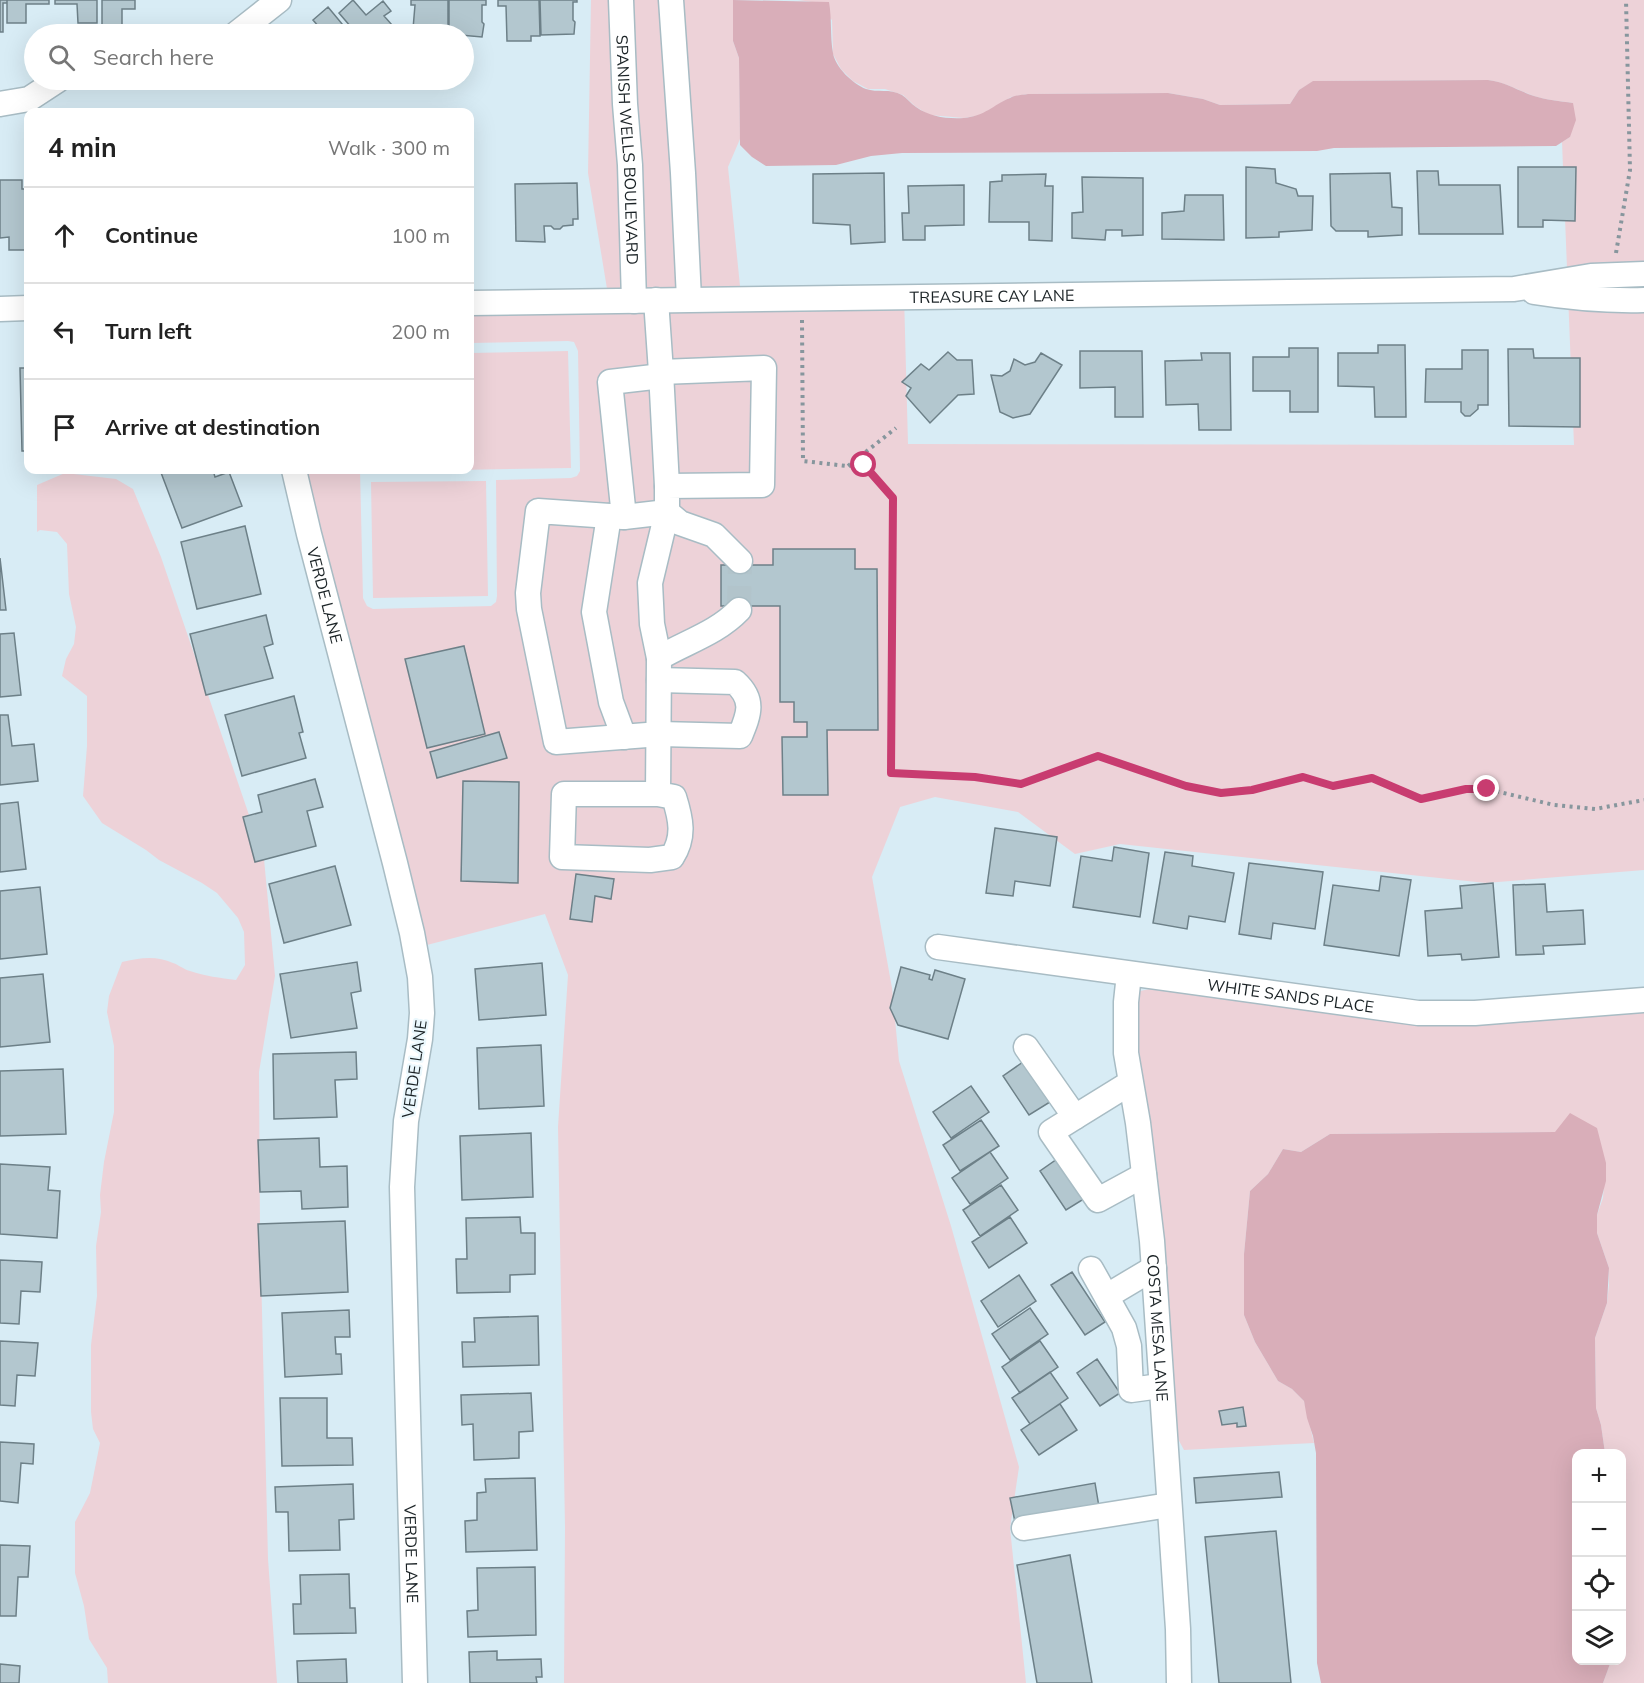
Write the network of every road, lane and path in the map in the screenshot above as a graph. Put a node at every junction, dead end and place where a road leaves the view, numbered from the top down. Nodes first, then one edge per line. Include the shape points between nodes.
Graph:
1 (279, 0) edge
2 (621, 0) edge
3 (671, 0) edge
4 (1626, 0) edge
5 (249, 24) edge
6 (43, 90) edge
7 (0, 104) edge
8 (1613, 274) junction
9 (1644, 274) edge
10 (1514, 289) junction
11 (802, 298) junction
12 (689, 299) junction
13 (645, 300) junction
14 (1644, 300) edge
15 (474, 303) edge
16 (24, 308) edge
17 (0, 309) edge
18 (662, 374) junction
19 (896, 428) dead end
20 (847, 466) junction
21 (295, 474) edge
22 (667, 486) junction
23 (667, 512) junction
24 (616, 516) junction
25 (740, 561) dead end
26 (739, 610) dead end
27 (659, 669) junction
28 (660, 734) junction
29 (624, 736) junction
30 (658, 794) junction
31 (1644, 800) edge
32 (938, 947) dead end
33 (1129, 974) junction
34 (1644, 999) edge
35 (1026, 1047) dead end
36 (1130, 1083) junction
37 (1075, 1117) junction
38 (1144, 1175) junction
39 (1154, 1268) junction
40 (1091, 1269) dead end
41 (1107, 1296) junction
42 (1160, 1386) junction
43 (1169, 1505) junction
44 (1024, 1528) dead end
45 (415, 1683) edge
46 (1179, 1683) edge

1 - 5 street
2 - 13 street, SPANISH WELLS BOULEVARD via 625,104
3 - 12 street
4 - 8 path via 1630,170
6 - 7 street via 29,99
8 - 9 street, TREASURE CAY LANE
8 - 10 street, TREASURE CAY LANE
10 - 11 street, TREASURE CAY LANE
10 - 14 street, TREASURE CAY LANE via 1574,299
11 - 12 street, TREASURE CAY LANE
11 - 20 path via 803,461
12 - 13 street, TREASURE CAY LANE
13 - 15 street, TREASURE CAY LANE
13 - 18 street, SPANISH WELLS BOULEVARD
16 - 17 street
18 - 22 street, SPANISH WELLS BOULEVARD
18 - 22 street via 764,369 762,485
18 - 24 street via 610,382
19 - 20 path
20 - 31 path via 864,465 893,498 891,773 975,777 1021,784 1098,756 1186,786 1221,793 1303,777 1333,786 1372,778 1421,799 1466,789 1487,789 1554,805 1595,809
21 - 45 street, VERDE LANE via 395,863 420,977 420,1039 406,1120 402,1187
22 - 23 street, SPANISH WELLS BOULEVARD
23 - 24 street
23 - 25 street via 680,523 714,535
23 - 27 street, SPANISH WELLS BOULEVARD via 650,583
24 - 29 street via 594,612 612,702
24 - 29 street via 538,511 528,593 556,742
26 - 27 street via 703,637 680,646
27 - 28 street, SPANISH WELLS BOULEVARD
27 - 28 street via 735,682 749,702 740,736
28 - 29 street
28 - 30 street, SPANISH WELLS BOULEVARD
30 - 30 street via 674,797 680,816 681,836 672,857 562,857 564,794
32 - 33 street, WHITE SANDS PLACE
33 - 34 street, WHITE SANDS PLACE via 1418,1012 1475,1012
33 - 36 street, COSTA MESA LANE via 1126,1053
35 - 37 street
36 - 37 street
36 - 38 street, COSTA MESA LANE
37 - 38 street via 1051,1132 1098,1200
38 - 39 street, COSTA MESA LANE
39 - 41 street
39 - 42 street, COSTA MESA LANE
40 - 41 street
41 - 42 street via 1129,1346 1131,1390
42 - 43 street, COSTA MESA LANE
43 - 44 street
43 - 46 street, COSTA MESA LANE

